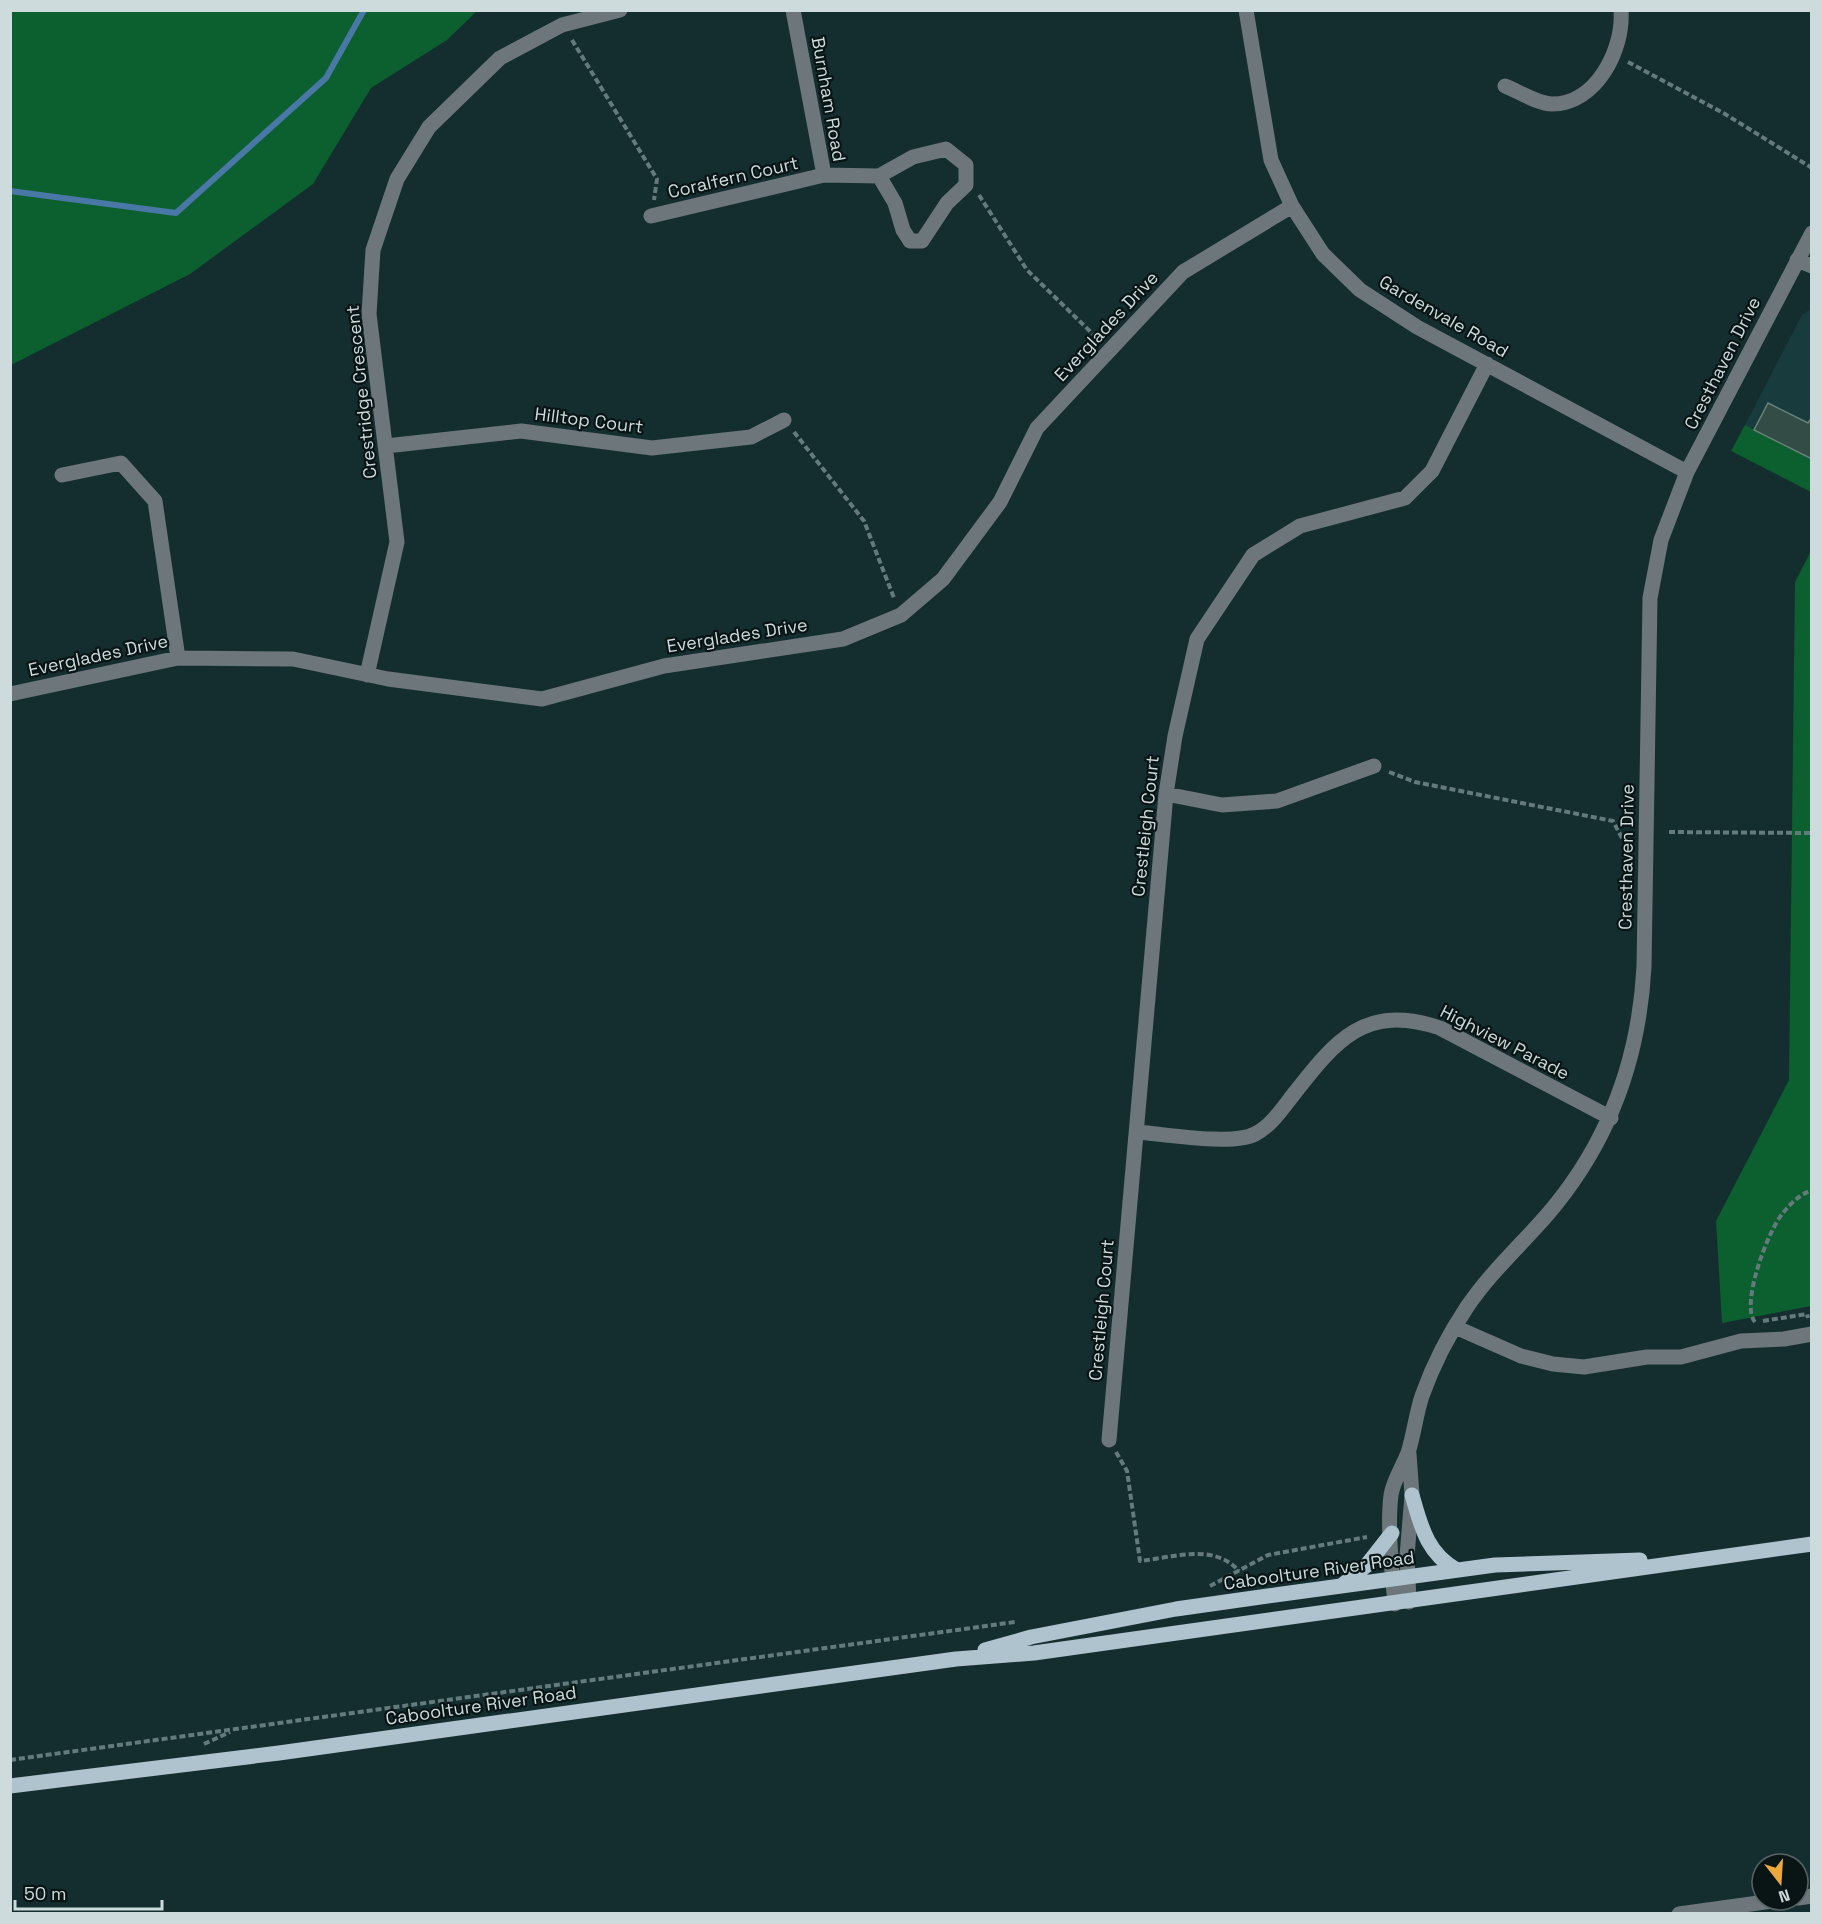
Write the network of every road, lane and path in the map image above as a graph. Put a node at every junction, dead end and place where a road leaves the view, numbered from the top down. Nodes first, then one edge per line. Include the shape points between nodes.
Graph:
1 (620, 10) edge
2 (793, 10) edge
3 (1246, 10) edge
4 (1621, 10) edge
5 (562, 25) junction
6 (1614, 54) junction
7 (1505, 86) dead end
8 (1812, 168) edge
9 (824, 175) junction
10 (879, 176) junction
11 (966, 185) junction
12 (1292, 207) junction
13 (651, 216) joint
14 (1812, 233) edge
15 (1804, 263) edge
16 (1110, 351) junction
17 (1488, 364) junction
18 (784, 420) joint
19 (386, 446) junction
20 (1688, 472) junction
21 (62, 475) dead end
22 (901, 615) junction
23 (178, 658) junction
24 (367, 675) junction
25 (10, 694) edge
26 (1374, 766) joint
27 (1166, 794) junction
28 (1669, 832) dead end
29 (1812, 833) edge
30 (1628, 840) dead end
31 (1611, 1118) junction
32 (1137, 1132) junction
33 (1812, 1190) edge
34 (1455, 1326) junction
35 (1810, 1328) edge
36 (1109, 1440) joint
37 (1408, 1450) junction
38 (1412, 1495) junction
39 (1392, 1533) junction
40 (1375, 1536) dead end
41 (1812, 1544) edge
42 (1692, 1559) junction
43 (1457, 1570) junction
44 (1239, 1571) junction
45 (1400, 1578) junction
46 (1341, 1586) junction
47 (1201, 1590) dead end
48 (1402, 1603) junction
49 (1021, 1621) dead end
50 (956, 1659) junction
51 (10, 1761) edge
52 (10, 1786) edge
53 (1750, 1904) edge
54 (1679, 1914) edge

1 - 5 street, Crestridge Crescent
2 - 9 street, Burnham Road
3 - 12 street, Gardenvale Road via 1271,160
4 - 6 street
5 - 13 path via 657,179
5 - 19 street, Crestridge Crescent via 500,58 429,127 397,179 373,250 369,314
6 - 7 street via 1588,93 1570,102 1550,104
6 - 8 path via 1725,114
9 - 10 street, Burnham Road
9 - 13 street, Coralfern Court
10 - 11 street via 912,157 946,149 966,165
10 - 11 street via 910,241 922,241 947,203
11 - 16 path via 982,197 1027,270
12 - 16 street, Everglades Drive via 1183,272
12 - 17 street, Gardenvale Road via 1323,254 1360,290 1417,327
14 - 15 street, Cresthaven Drive
15 - 20 street, Cresthaven Drive
16 - 22 street, Everglades Drive via 1037,428 1000,502 943,579
17 - 20 street, Gardenvale Road
17 - 27 street, Crestleigh Court via 1432,471 1405,498 1300,526 1253,555 1197,639
18 - 19 street, Hilltop Court via 750,437 652,448 521,432
18 - 22 path via 864,521
19 - 24 street, Crestridge Crescent via 397,542
20 - 31 street, Cresthaven Drive via 1661,540 1650,598 1642,998 1632,1060
21 - 23 street via 121,463 155,501
22 - 24 street, Everglades Drive via 843,639 664,666 542,699
23 - 24 street, Everglades Drive via 293,659
23 - 25 street, Everglades Drive
26 - 27 street via 1277,801 1222,805
26 - 30 path via 1415,782 1613,820 1623,840
27 - 32 street, Crestleigh Court
28 - 29 path
31 - 32 street, Highview Parade via 1440,1028 1416,1020 1390,1018 1364,1026 1340,1041 1272,1122 1255,1134 1211,1138
31 - 34 street, Cresthaven Drive via 1565,1193 1482,1287
32 - 36 street, Crestleigh Court
33 - 35 path via 1787,1208 1772,1231 1754,1278 1751,1306 1753,1323 1807,1314
34 - 35 street via 1521,1356 1584,1367 1647,1357 1681,1357 1741,1341 1784,1339
34 - 37 street, Cresthaven Drive via 1422,1395
36 - 44 path via 1127,1471 1140,1561 1205,1553 1229,1559
37 - 38 street, Cresthaven Drive
37 - 39 street, Cresthaven Drive via 1391,1494
38 - 43 main road via 1432,1549
38 - 45 street, Cresthaven Drive
39 - 45 street, Cresthaven Drive
39 - 46 main road via 1365,1566
40 - 44 path via 1268,1555
41 - 42 main road, Caboolture River Road
42 - 43 main road, Caboolture River Road via 1565,1561
42 - 48 main road, Caboolture River Road
43 - 45 main road, Caboolture River Road
44 - 47 path
45 - 46 main road, Caboolture River Road
45 - 48 street, Cresthaven Drive
46 - 50 main road, Caboolture River Road via 1165,1611 1031,1636
48 - 50 main road, Caboolture River Road via 1034,1653
49 - 51 path
50 - 52 main road, Caboolture River Road via 279,1753
53 - 54 street

